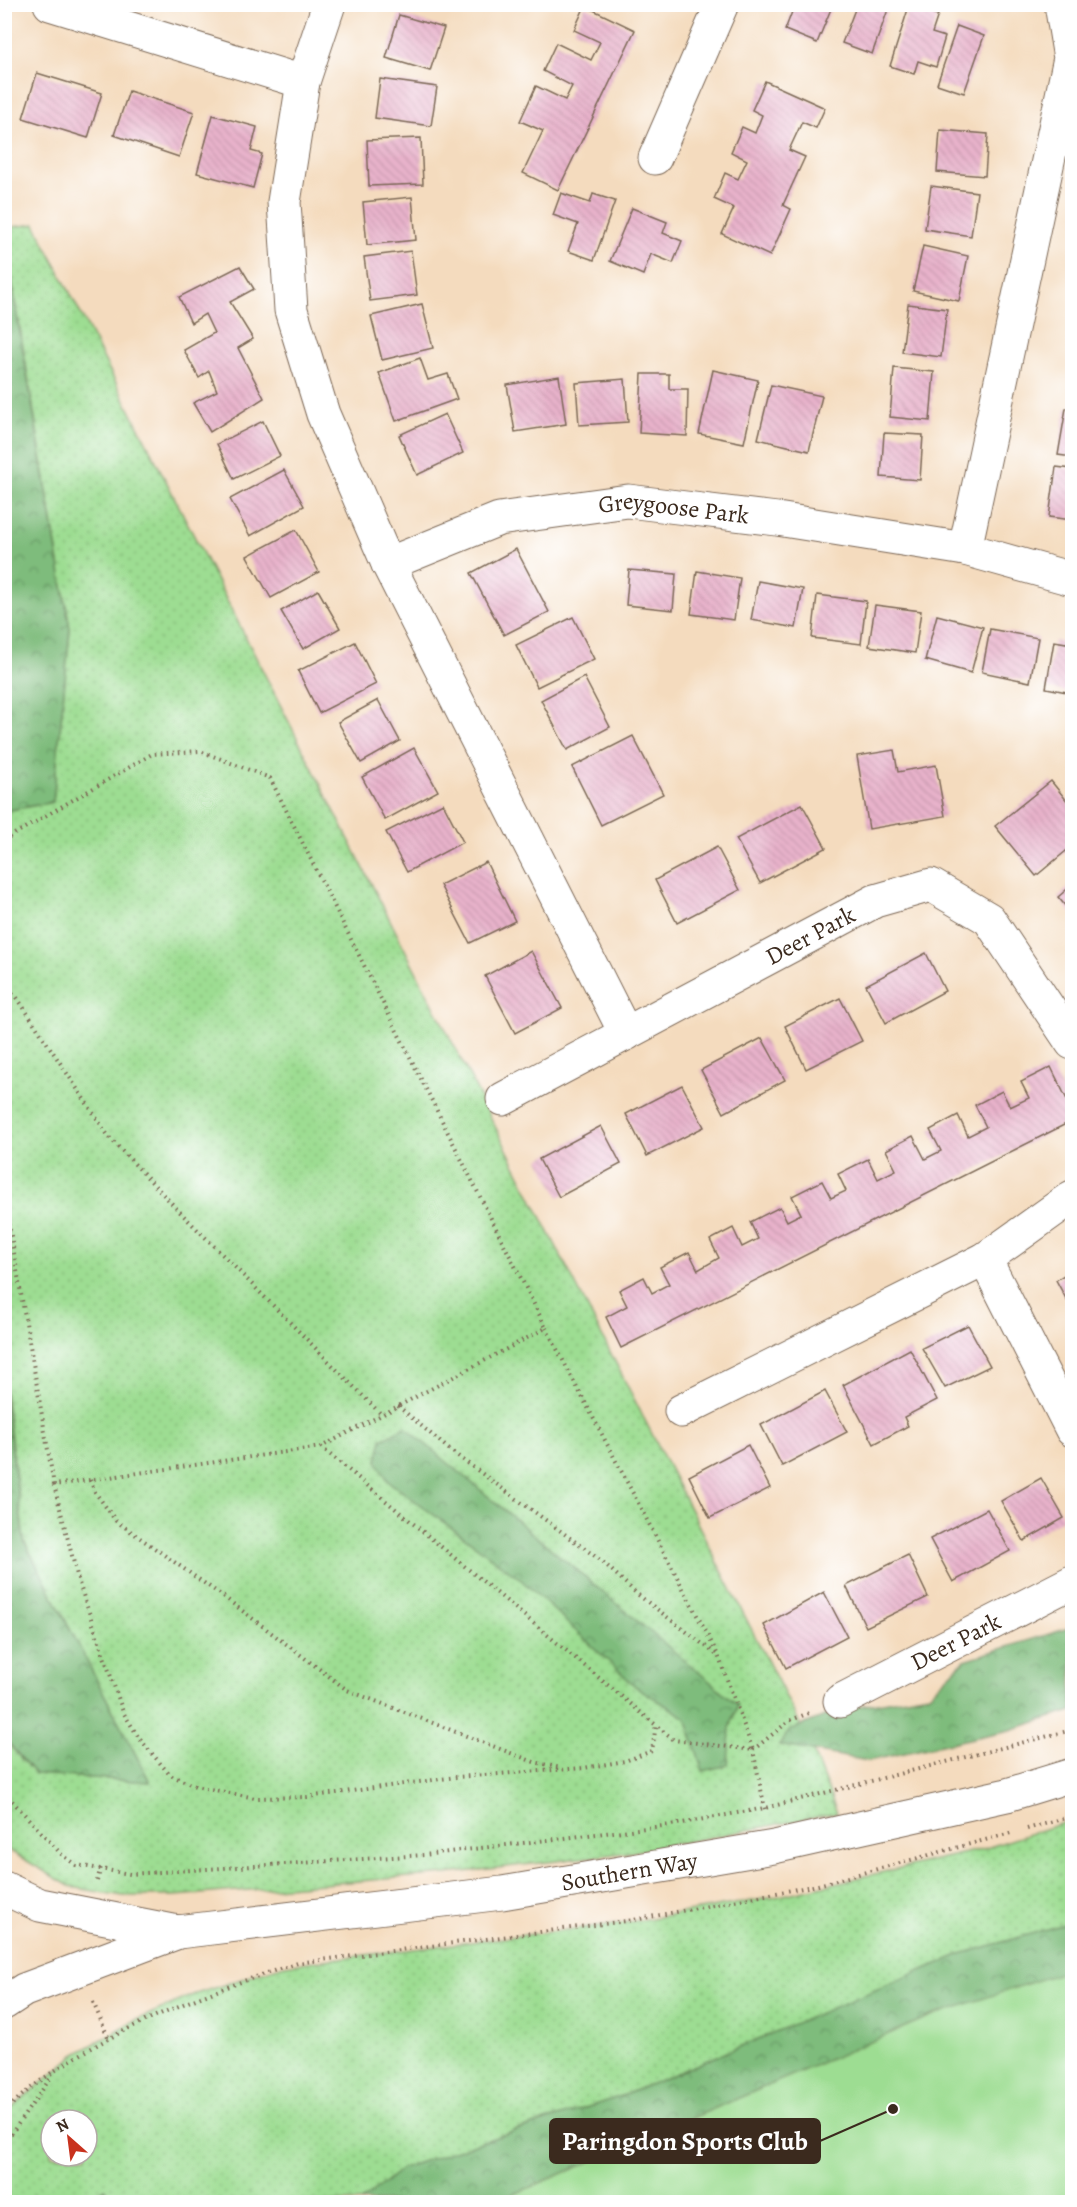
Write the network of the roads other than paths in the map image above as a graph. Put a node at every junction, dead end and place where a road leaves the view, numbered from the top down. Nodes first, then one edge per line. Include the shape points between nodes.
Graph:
1 (50, 4) edge
2 (329, 4) edge
3 (722, 4) edge
4 (1061, 4) edge
5 (303, 82) junction
6 (655, 158) dead end
7 (965, 549) junction
8 (388, 564) junction
9 (1072, 579) edge
10 (626, 1034) junction
11 (1072, 1043) edge
12 (503, 1099) dead end
13 (1072, 1197) edge
14 (985, 1259) junction
15 (681, 1411) dead end
16 (1072, 1430) edge
17 (1072, 1582) edge
18 (840, 1701) road end
19 (1072, 1775) edge
20 (4, 1888) edge
21 (178, 1932) junction
22 (4, 2002) edge

1 - 5 street
2 - 5 street
3 - 6 street
4 - 7 street via 1070,58
5 - 8 street via 284,202 291,310 322,414
7 - 8 street, Greygoose Park via 777,519 628,501 499,519
7 - 9 street, Greygoose Park
8 - 10 street
10 - 11 street, Deer Park via 875,901 931,885 989,920
10 - 12 street, Deer Park
13 - 14 street
14 - 15 street
14 - 16 street
17 - 18 street, Deer Park
19 - 21 street, Southern Way via 1007,1795 774,1847 502,1893
20 - 21 street, Southern Way via 40,1905
21 - 22 street, Southern Way via 24,1990

